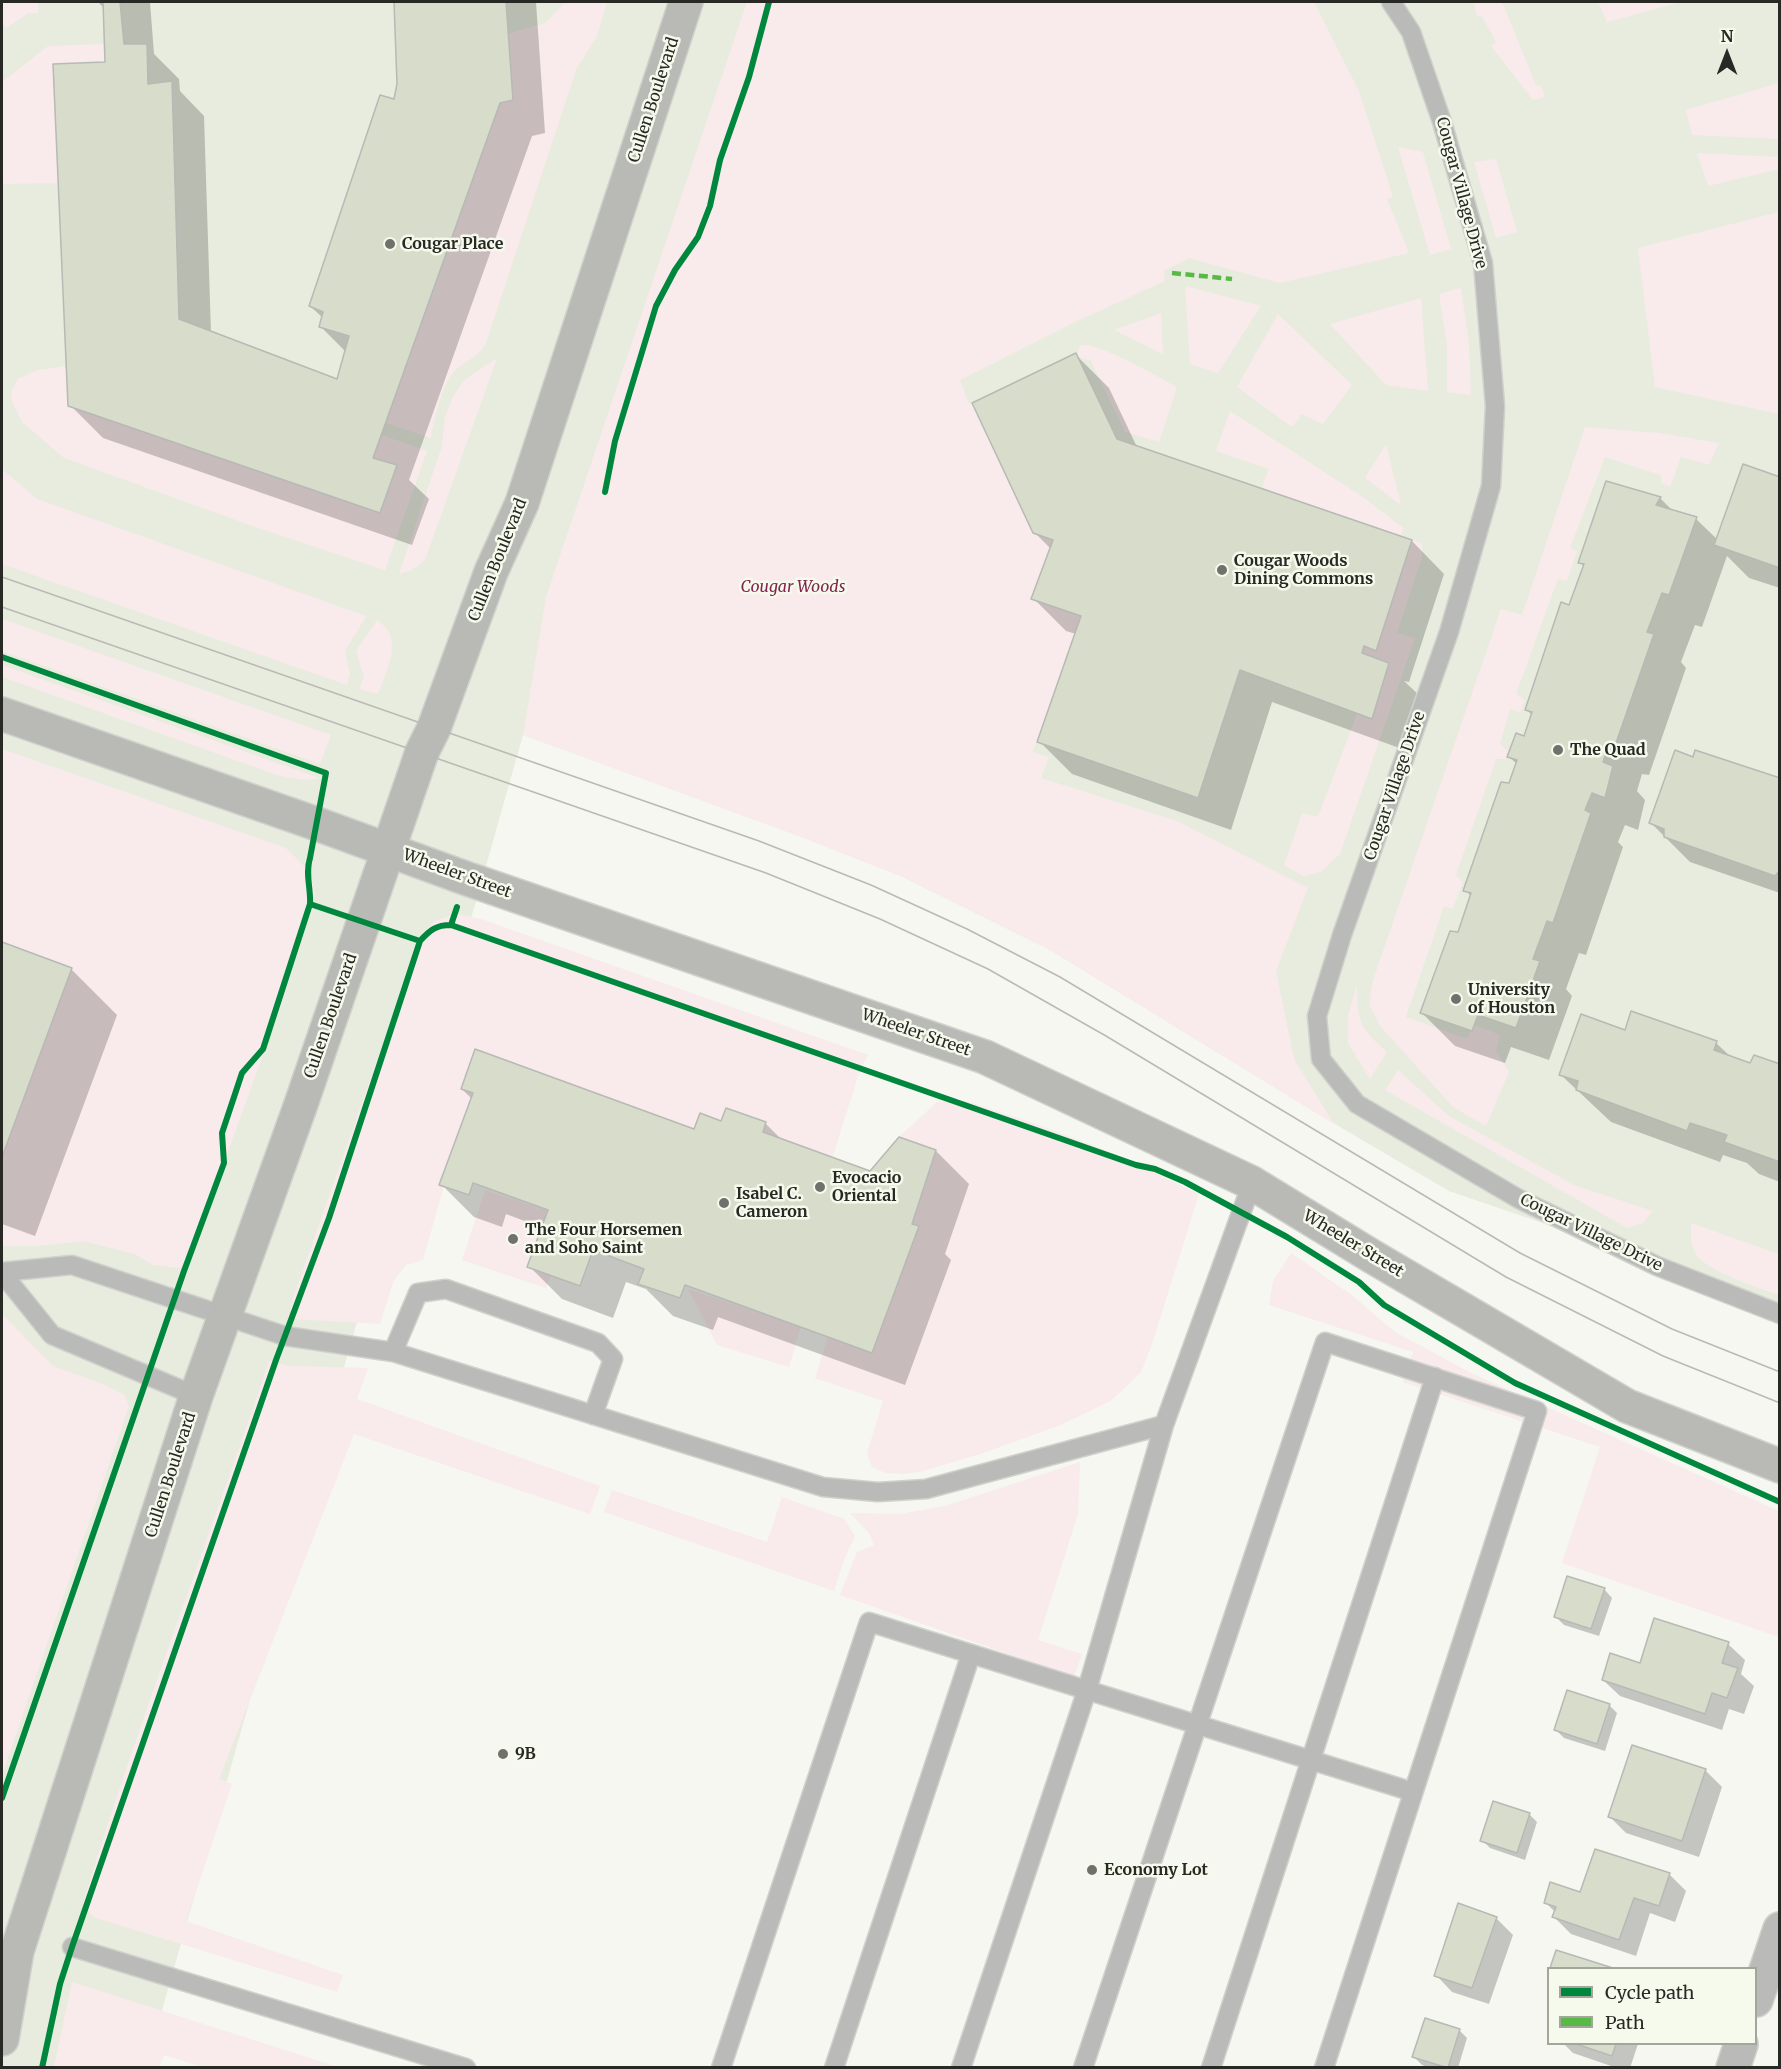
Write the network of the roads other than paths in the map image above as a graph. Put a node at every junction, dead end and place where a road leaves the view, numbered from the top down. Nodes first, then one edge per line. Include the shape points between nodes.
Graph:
1 (686, 2) edge
2 (1391, 2) edge
3 (2, 714) edge
4 (389, 850) junction
5 (1252, 1183) junction
6 (2, 1273) edge
7 (1779, 1314) edge
8 (224, 1317) junction
9 (393, 1352) junction
10 (1434, 1377) junction
11 (196, 1396) junction
12 (593, 1415) junction
13 (1164, 1425) junction
14 (1779, 1466) edge
15 (971, 1654) junction
16 (1087, 1690) junction
17 (1196, 1724) junction
18 (1311, 1760) junction
19 (1413, 1792) junction
20 (1778, 1938) edge
21 (72, 1947) dead end
22 (1757, 1995) edge
23 (2, 2039) edge
24 (1740, 2045) edge
25 (466, 2067) edge
26 (721, 2067) edge
27 (834, 2067) edge
28 (961, 2067) edge
29 (1083, 2067) edge
30 (1211, 2067) edge
31 (1324, 2067) edge
32 (1733, 2067) edge

1 - 4 street, Cullen Boulevard via 522,502 422,752
2 - 7 lane, Cougar Village Drive via 1411,32 1483,262 1495,406 1491,486 1449,632 1317,1016 1321,1059 1357,1104 1519,1199 1657,1266
3 - 4 street, Wheeler Street
4 - 5 street, Wheeler Street via 986,1057
4 - 8 street, Cullen Boulevard
5 - 13 lane
5 - 14 street, Wheeler Street via 1627,1406
6 - 8 lane via 72,1265
6 - 11 lane via 52,1335
8 - 9 lane via 285,1336
8 - 11 street, Cullen Boulevard
9 - 12 lane
9 - 12 lane via 418,1293 446,1289 598,1342 613,1359
10 - 17 lane via 1325,1342
10 - 18 lane
10 - 19 lane via 1537,1411
11 - 23 street, Cullen Boulevard via 17,1951
12 - 13 lane via 823,1487 878,1492 926,1488
13 - 16 lane
15 - 16 lane
15 - 26 lane via 869,1622
15 - 27 lane
16 - 17 lane
16 - 28 lane
17 - 18 lane
17 - 29 lane
18 - 19 lane
18 - 30 lane
19 - 31 lane
20 - 22 street
21 - 25 lane
24 - 32 street

